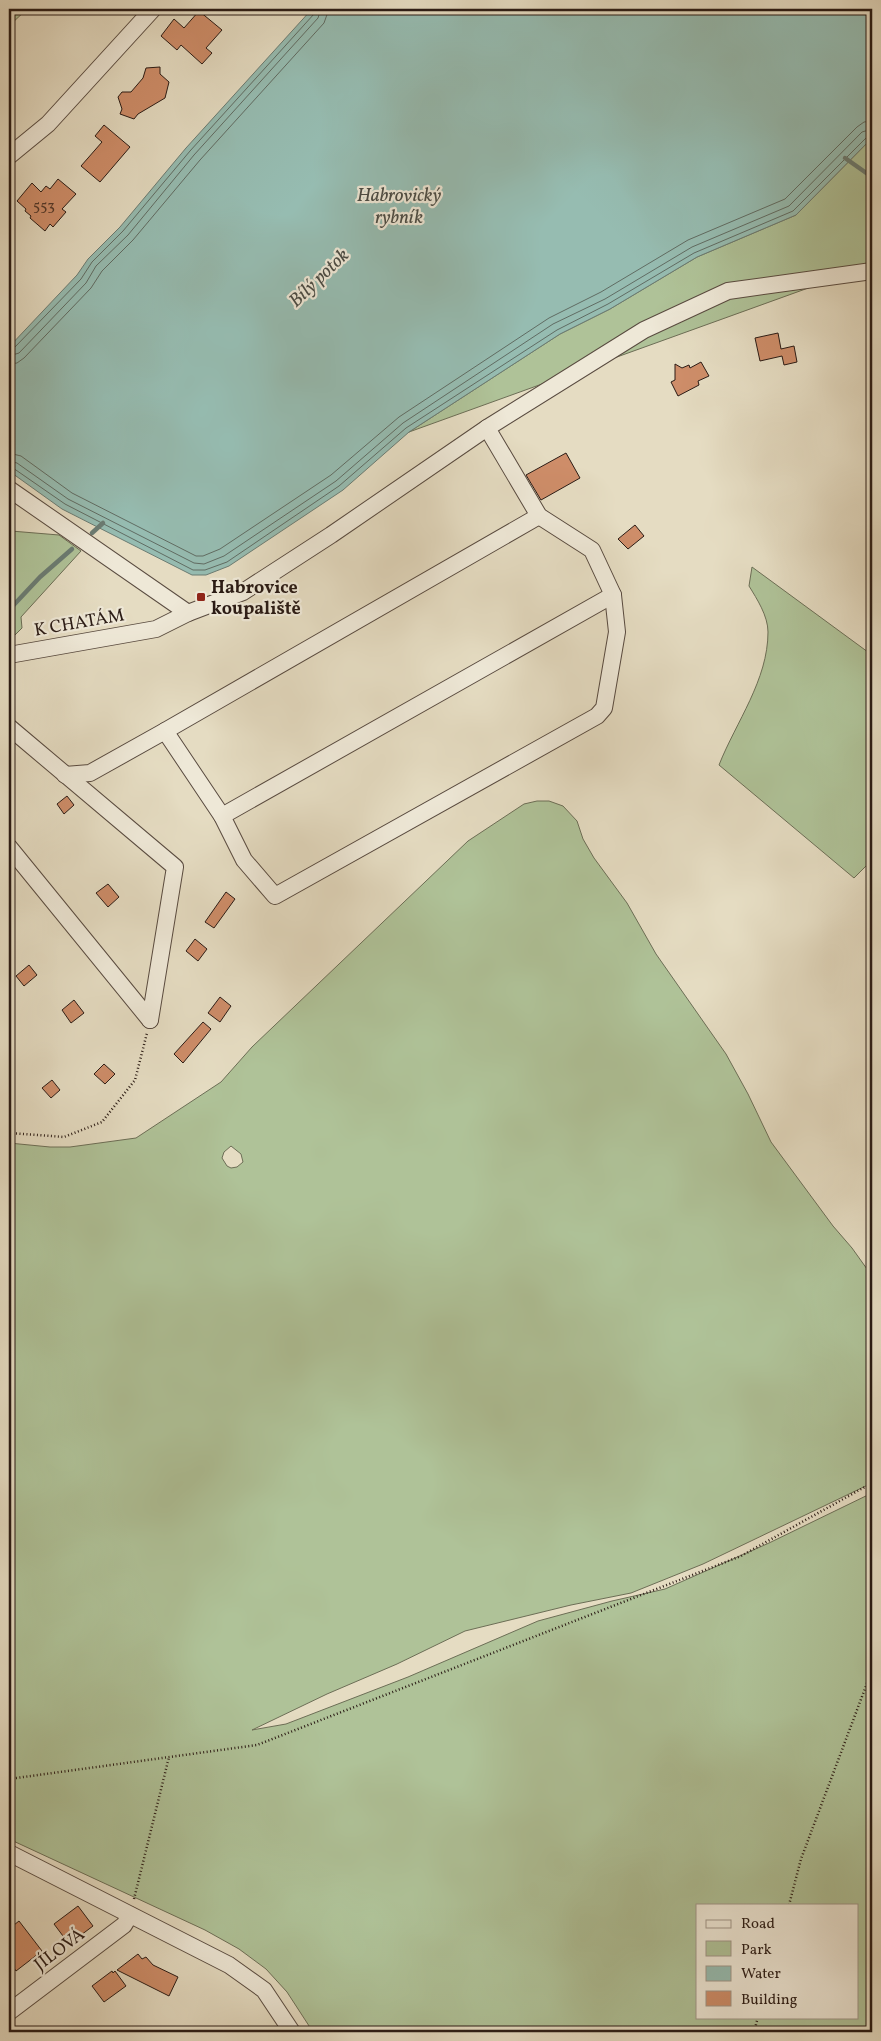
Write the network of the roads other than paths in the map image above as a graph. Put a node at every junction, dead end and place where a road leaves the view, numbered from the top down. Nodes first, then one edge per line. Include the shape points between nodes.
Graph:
1 (152, 9) edge
2 (9, 156) edge
3 (872, 271) edge
4 (487, 428) junction
5 (9, 489) edge
6 (539, 516) junction
7 (614, 595) junction
8 (188, 613) junction
9 (9, 655) edge
10 (9, 727) edge
11 (165, 731) junction
12 (65, 774) junction
13 (222, 816) junction
14 (9, 847) edge
15 (9, 1853) edge
16 (130, 1914) junction
17 (9, 2012) edge
18 (292, 2032) edge

1 - 2 street via 48,124
3 - 4 street, K CHATÁM via 728,291 644,330
4 - 6 street
4 - 8 street, K CHATÁM via 243,592
5 - 8 street
6 - 7 street via 592,550
6 - 11 street
7 - 13 street
7 - 13 street via 617,632 604,708 597,716 275,896 244,860
8 - 9 street, K CHATÁM via 156,629
10 - 12 street
11 - 12 street via 90,773
11 - 13 street
12 - 14 street via 175,867 150,1020
15 - 16 street
16 - 17 street, JÍLOVÁ via 124,1926
16 - 18 street via 230,1965 264,1990

